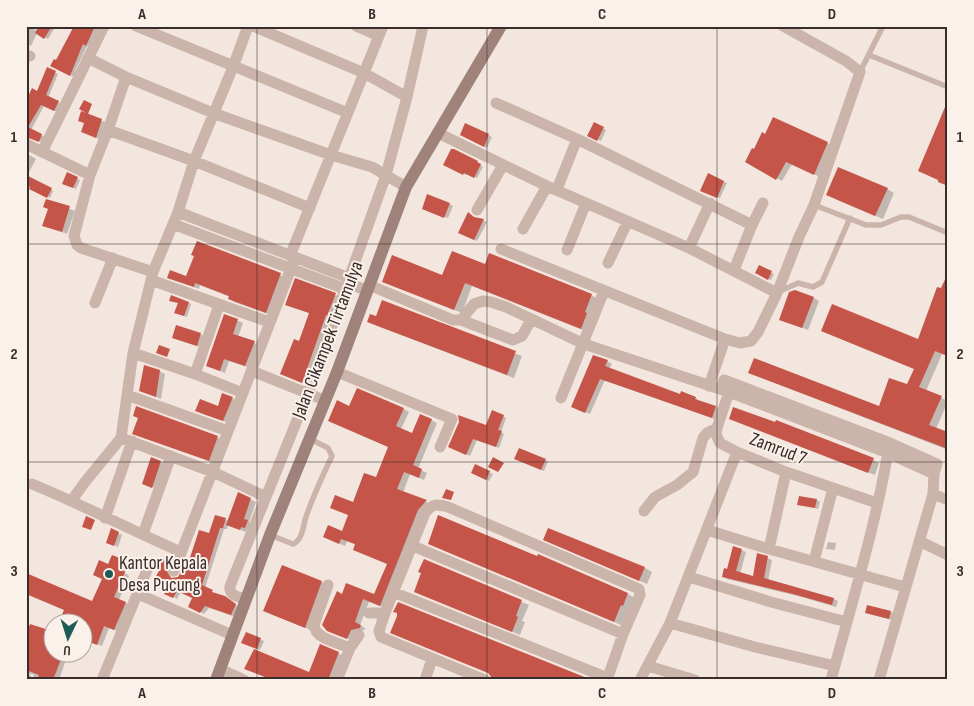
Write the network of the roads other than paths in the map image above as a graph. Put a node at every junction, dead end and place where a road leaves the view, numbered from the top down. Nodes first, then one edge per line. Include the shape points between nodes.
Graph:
1 (104, 26) edge
2 (136, 26) edge
3 (248, 26) edge
4 (253, 26) edge
5 (356, 26) edge
6 (423, 26) edge
7 (502, 26) edge
8 (783, 26) edge
9 (883, 26) edge
10 (381, 31) edge
11 (868, 55) junction
12 (88, 58) junction
13 (233, 67) junction
14 (860, 72) junction
15 (364, 73) junction
16 (126, 77) junction
17 (948, 87) edge
18 (408, 97) junction
19 (496, 102) dead end
20 (213, 113) junction
21 (348, 113) junction
22 (108, 130) junction
23 (438, 132) junction
24 (577, 139) junction
25 (26, 144) edge
26 (42, 152) junction
27 (331, 155) junction
28 (194, 161) junction
29 (503, 165) junction
30 (90, 175) junction
31 (386, 175) junction
32 (406, 187) junction
33 (552, 188) junction
34 (586, 203) junction
35 (710, 203) junction
36 (763, 203) dead end
37 (814, 205) junction
38 (310, 208) junction
39 (477, 210) dead end
40 (178, 212) junction
41 (850, 218) junction
42 (628, 221) junction
43 (173, 224) junction
44 (752, 225) junction
45 (523, 229) dead end
46 (948, 233) edge
47 (689, 248) junction
48 (501, 249) dead end
49 (567, 250) dead end
50 (113, 258) junction
51 (292, 260) junction
52 (608, 263) dead end
53 (734, 270) junction
54 (152, 276) junction
55 (347, 283) junction
56 (368, 288) junction
57 (604, 292) junction
58 (777, 293) junction
59 (95, 303) dead end
60 (219, 305) junction
61 (461, 320) junction
62 (531, 320) junction
63 (269, 322) junction
64 (725, 339) junction
65 (584, 344) junction
66 (133, 353) junction
67 (252, 371) junction
68 (337, 372) junction
69 (195, 374) junction
70 (709, 386) junction
71 (725, 390) junction
72 (243, 393) junction
73 (308, 393) junction
74 (127, 395) junction
75 (561, 398) dead end
76 (324, 400) junction
77 (717, 428) junction
78 (228, 431) junction
79 (127, 439) junction
80 (310, 439) junction
81 (440, 447) dead end
82 (889, 448) junction
83 (737, 452) junction
84 (171, 456) junction
85 (213, 472) junction
86 (786, 472) junction
87 (32, 484) dead end
88 (833, 488) junction
89 (932, 494) junction
90 (266, 497) junction
91 (72, 500) junction
92 (948, 500) edge
93 (877, 503) junction
94 (644, 511) dead end
95 (105, 518) junction
96 (707, 530) junction
97 (143, 534) junction
98 (270, 535) junction
99 (919, 542) junction
100 (412, 546) junction
101 (769, 549) junction
102 (182, 552) junction
103 (948, 555) edge
104 (814, 561) junction
105 (149, 565) dead end
106 (174, 571) dead end
107 (860, 574) junction
108 (689, 577) junction
109 (328, 586) dead end
110 (905, 588) junction
111 (393, 592) junction
112 (138, 594) junction
113 (245, 599) junction
114 (368, 613) dead end
115 (385, 613) junction
116 (847, 622) junction
117 (670, 623) junction
118 (623, 634) junction
119 (232, 635) junction
120 (359, 635) dead end
121 (350, 648) junction
122 (432, 659) junction
123 (648, 666) junction
124 (835, 666) junction
125 (218, 674) edge
126 (608, 679) edge
127 (102, 680) edge
128 (244, 680) edge
129 (337, 680) edge
130 (425, 680) edge
131 (485, 680) edge
132 (640, 680) edge
133 (695, 680) edge
134 (831, 680) edge
135 (879, 680) edge

1 - 12 street
2 - 13 street
3 - 13 street
4 - 15 street
5 - 10 street
6 - 18 street
7 - 23 street, Jalan Cikampek Tirtamulya
8 - 14 street
9 - 11 lane
10 - 15 street
11 - 14 lane
11 - 17 lane
12 - 16 street
12 - 26 street
13 - 20 street
13 - 21 street
14 - 37 street
15 - 18 street
15 - 21 street
16 - 20 street
16 - 22 street
18 - 31 street
19 - 24 street
20 - 27 street
20 - 28 street
21 - 27 street
22 - 28 street
22 - 30 street
23 - 29 street
23 - 32 street, Jalan Cikampek Tirtamulya
24 - 33 street
24 - 35 street
25 - 26 street
26 - 30 street
27 - 31 street via 366,164
27 - 38 street
28 - 38 street
28 - 40 street
29 - 33 street
29 - 39 street
30 - 50 street via 75,241 81,248
31 - 32 street
31 - 55 street
32 - 56 street, Jalan Cikampek Tirtamulya
33 - 34 street
33 - 45 street
34 - 42 street
34 - 49 street
35 - 44 street
35 - 47 street
36 - 44 street
37 - 41 lane
37 - 58 street
38 - 51 street
40 - 43 street
40 - 51 street
41 - 46 lane via 874,226 909,217
41 - 58 lane via 822,282 813,286 798,283
42 - 47 street
42 - 52 street
43 - 51 street
43 - 54 street
44 - 53 street
47 - 53 street
48 - 57 street
50 - 54 street
50 - 59 street
51 - 55 street
51 - 63 street
53 - 58 street
54 - 60 street
54 - 66 street
55 - 56 street
55 - 73 street
56 - 61 street via 453,320
56 - 68 street, Jalan Cikampek Tirtamulya
57 - 64 street
57 - 65 street
58 - 64 street via 751,341 740,343
60 - 63 street
60 - 69 street
61 - 62 street via 474,304 483,301 506,307
61 - 62 street via 513,340 522,336
62 - 65 street
63 - 67 street
64 - 70 street
65 - 70 street
65 - 75 street
66 - 69 street
66 - 74 street
67 - 72 street
67 - 73 street
68 - 76 street, Jalan Cikampek Tirtamulya
68 - 81 street via 452,419
69 - 72 street
70 - 71 street
71 - 77 street
71 - 82 street
72 - 78 street
73 - 76 street
73 - 90 street
74 - 78 street
74 - 79 street
76 - 80 street, Jalan Cikampek Tirtamulya
77 - 83 street, Zamrud 7 via 720,443
77 - 94 street via 703,438 693,472 655,497
78 - 85 street
79 - 84 street
79 - 91 street
79 - 95 street
80 - 98 street, Jalan Cikampek Tirtamulya
80 - 98 lane via 328,448 332,456 300,536 293,544
82 - 89 street via 934,474
82 - 93 street
83 - 86 street, Zamrud 7
83 - 96 street
84 - 85 street
84 - 97 street
85 - 90 street
85 - 102 street
86 - 88 street, Zamrud 7
86 - 101 street
87 - 91 street
88 - 93 street, Zamrud 7
88 - 104 street
89 - 92 street
89 - 99 street
90 - 113 street via 230,586 231,594
91 - 95 street
93 - 107 street
95 - 97 street
96 - 101 street
96 - 108 street
97 - 102 street
98 - 113 street, Jalan Cikampek Tirtamulya
99 - 103 street
99 - 110 street
100 - 111 street
100 - 118 street
100 - 118 street via 431,506 448,507 639,589 640,595
101 - 104 street
102 - 106 street
104 - 107 street
105 - 112 street
107 - 110 street
107 - 116 street
108 - 116 street
108 - 117 street
109 - 121 street via 314,630
110 - 135 street
111 - 115 street
111 - 126 street
112 - 119 street
112 - 127 street
113 - 119 street, Jalan Cikampek Tirtamulya
114 - 115 street
115 - 122 street via 379,631 381,637
116 - 124 street
117 - 123 street
117 - 124 street
118 - 126 street
119 - 125 street, Jalan Cikampek Tirtamulya
120 - 121 street
121 - 129 street
122 - 130 street
122 - 131 street
123 - 132 street
123 - 133 street
124 - 134 street
125 - 128 street

